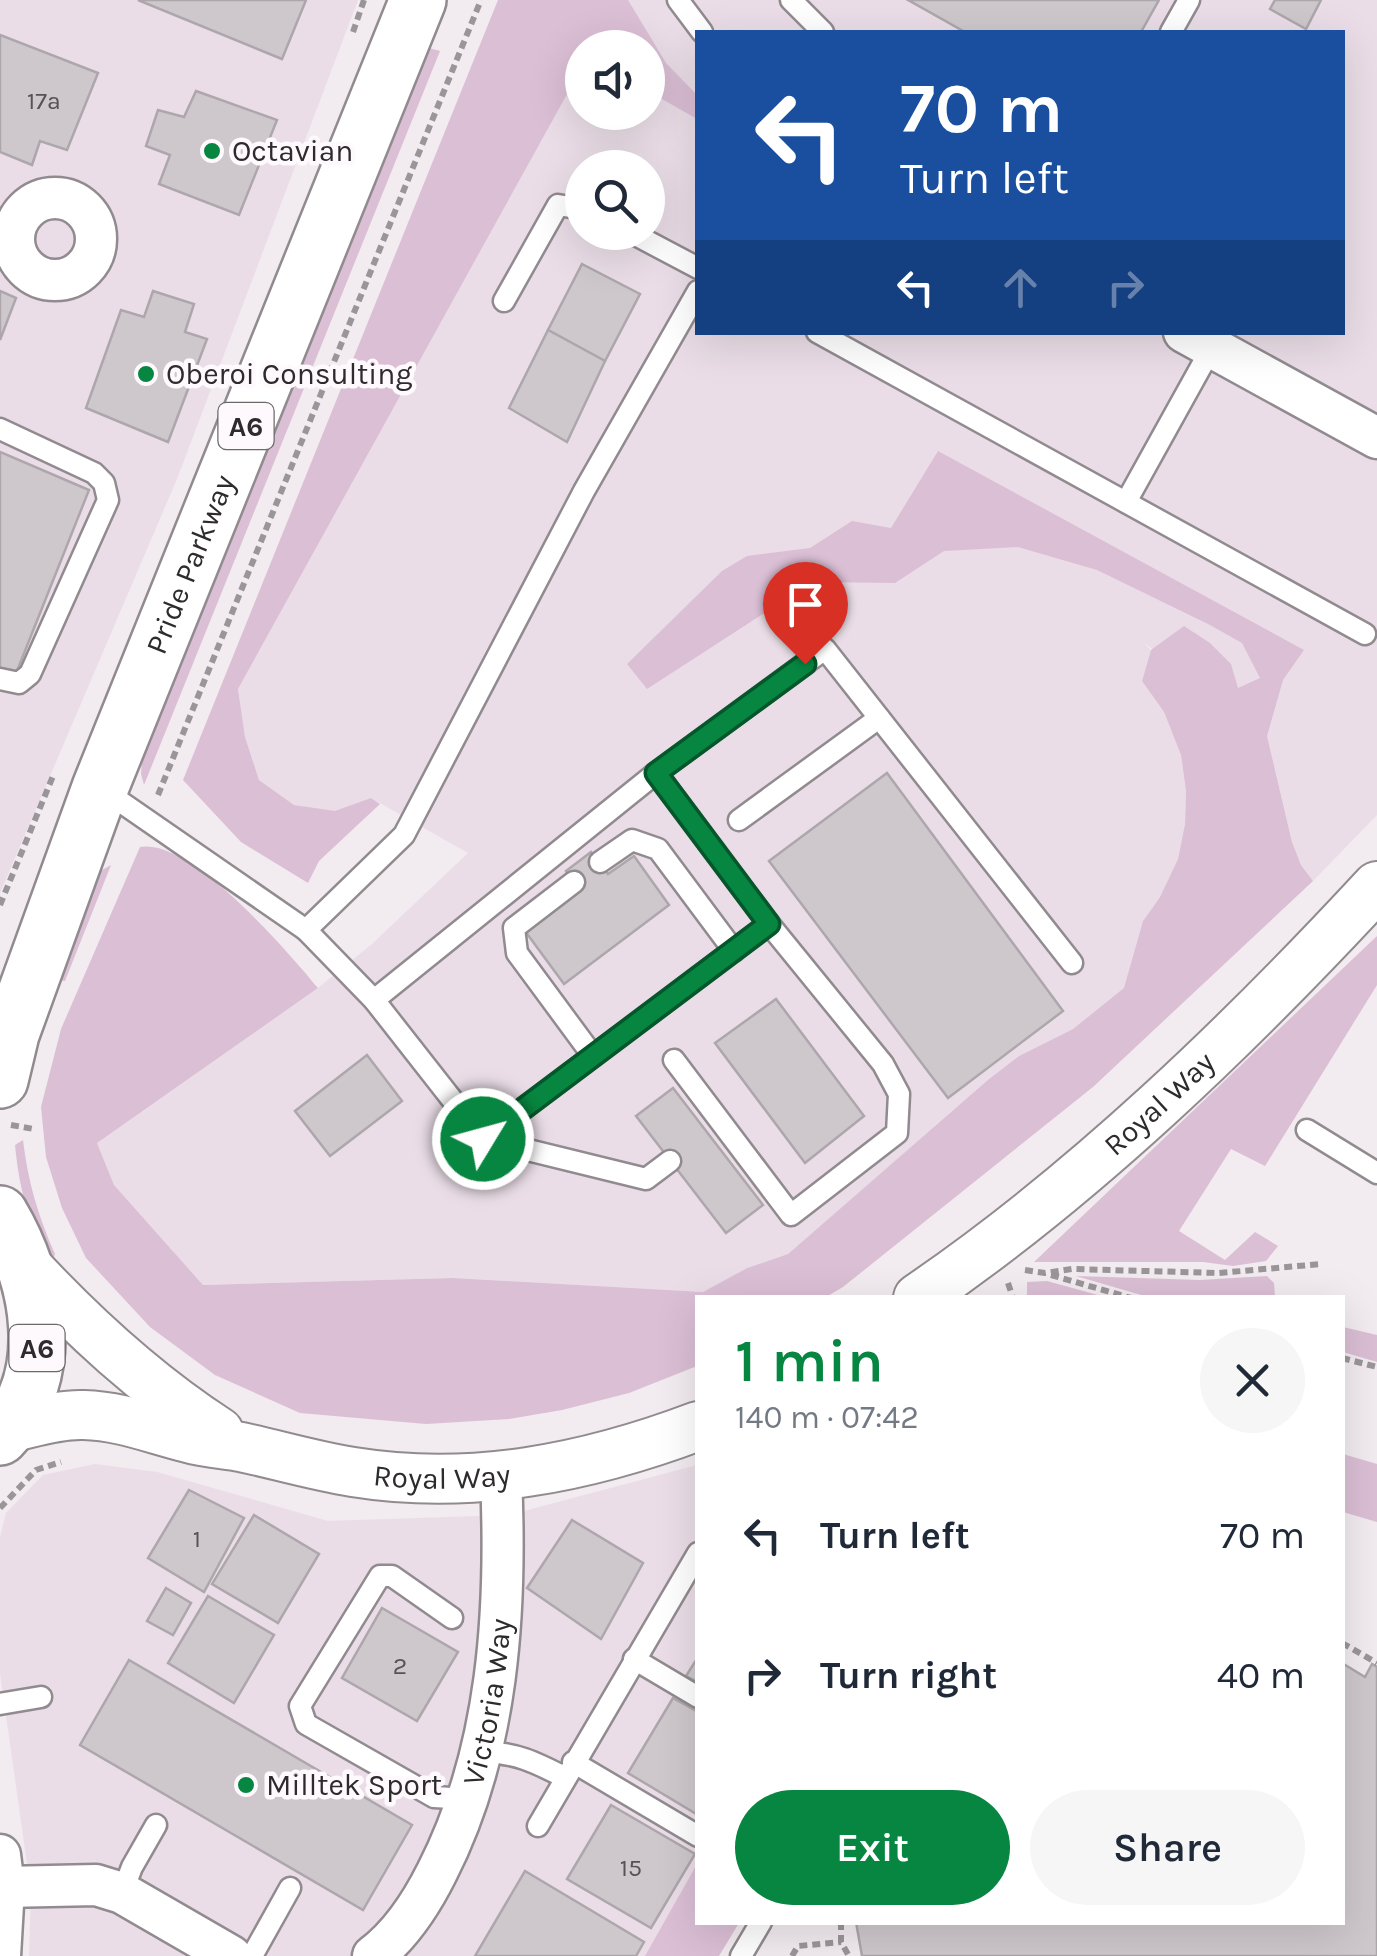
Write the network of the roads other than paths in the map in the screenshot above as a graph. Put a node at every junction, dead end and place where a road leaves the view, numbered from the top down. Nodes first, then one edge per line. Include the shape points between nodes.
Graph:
1 (418, 0) edge
2 (678, 0) edge
3 (790, 0) edge
4 (1189, 0) edge
5 (700, 30) edge
6 (821, 30) edge
7 (1171, 30) edge
8 (565, 206) edge
9 (664, 250) edge
10 (695, 266) edge
11 (695, 296) edge
12 (504, 301) dead end
13 (821, 335) edge
14 (1198, 340) edge
15 (0, 429) edge
16 (1377, 438) edge
17 (1126, 502) junction
18 (1366, 634) dead end
19 (0, 680) edge
20 (880, 718) junction
21 (656, 773) junction
22 (100, 788) junction
23 (740, 820) dead end
24 (77, 852) junction
25 (600, 862) dead end
26 (574, 882) dead end
27 (1377, 886) edge
28 (769, 924) junction
29 (306, 930) junction
30 (734, 950) junction
31 (1072, 963) dead end
32 (374, 1000) junction
33 (0, 1006) edge
34 (593, 1056) junction
35 (674, 1060) dead end
36 (0, 1080) edge
37 (1307, 1130) dead end
38 (483, 1139) junction
39 (663, 1167) dead end
40 (1377, 1173) edge
41 (12, 1238) edge
42 (922, 1295) edge
43 (695, 1427) edge
44 (4, 1433) edge
45 (242, 1448) junction
46 (501, 1477) junction
47 (695, 1557) edge
48 (452, 1618) dead end
49 (634, 1659) junction
50 (695, 1696) edge
51 (41, 1697) dead end
52 (0, 1704) edge
53 (482, 1753) junction
54 (569, 1770) junction
55 (468, 1799) junction
56 (156, 1825) dead end
57 (538, 1826) dead end
58 (695, 1834) edge
59 (2, 1871) edge
60 (290, 1888) dead end
61 (122, 1893) junction
62 (758, 1925) edge
63 (0, 1956) edge
64 (231, 1956) edge
65 (252, 1956) edge
66 (373, 1956) edge
67 (741, 1956) edge

1 - 22 main road, Pride Parkway / A6
2 - 5 lane
3 - 6 lane
4 - 7 lane
8 - 12 lane via 558,205
9 - 10 lane
11 - 29 lane via 404,834
13 - 17 lane
14 - 16 street
14 - 17 lane
15 - 19 lane via 94,472 108,500 30,674 19,683
17 - 18 lane
20 - 21 lane via 826,649
20 - 23 lane
20 - 31 lane
21 - 28 lane
21 - 32 lane
22 - 24 main road, Pride Parkway / A6
22 - 29 lane
24 - 33 main road, Pride Parkway / A6
24 - 36 main road, Pride Parkway / A6
25 - 30 lane via 632,840 658,849
26 - 34 lane via 514,928 517,953
27 - 42 street, Royal Way via 1148,1112
28 - 30 lane
28 - 35 lane via 883,1064 900,1094 897,1133 792,1215 714,1128
29 - 32 lane
30 - 34 lane
32 - 38 lane
34 - 38 lane
37 - 40 lane
38 - 39 lane via 646,1180
41 - 44 main road, A6 via 36,1322 36,1362 30,1391
41 - 45 street, Royal Way via 69,1312 133,1371
43 - 46 street, Royal Way via 616,1455
44 - 45 street, Royal Way via 78,1414
45 - 46 street, Royal Way via 365,1474
46 - 53 street, Victoria Way via 501,1606
47 - 49 lane
48 - 55 lane via 392,1576 380,1576 300,1706 306,1724 434,1797
49 - 50 lane
49 - 54 lane
51 - 52 lane
53 - 54 lane
53 - 55 street, Victoria Way
54 - 57 lane
54 - 58 lane
55 - 66 street, Victoria Way via 425,1896
56 - 61 lane
59 - 61 street
59 - 63 street
60 - 65 lane
61 - 64 street
62 - 67 lane

